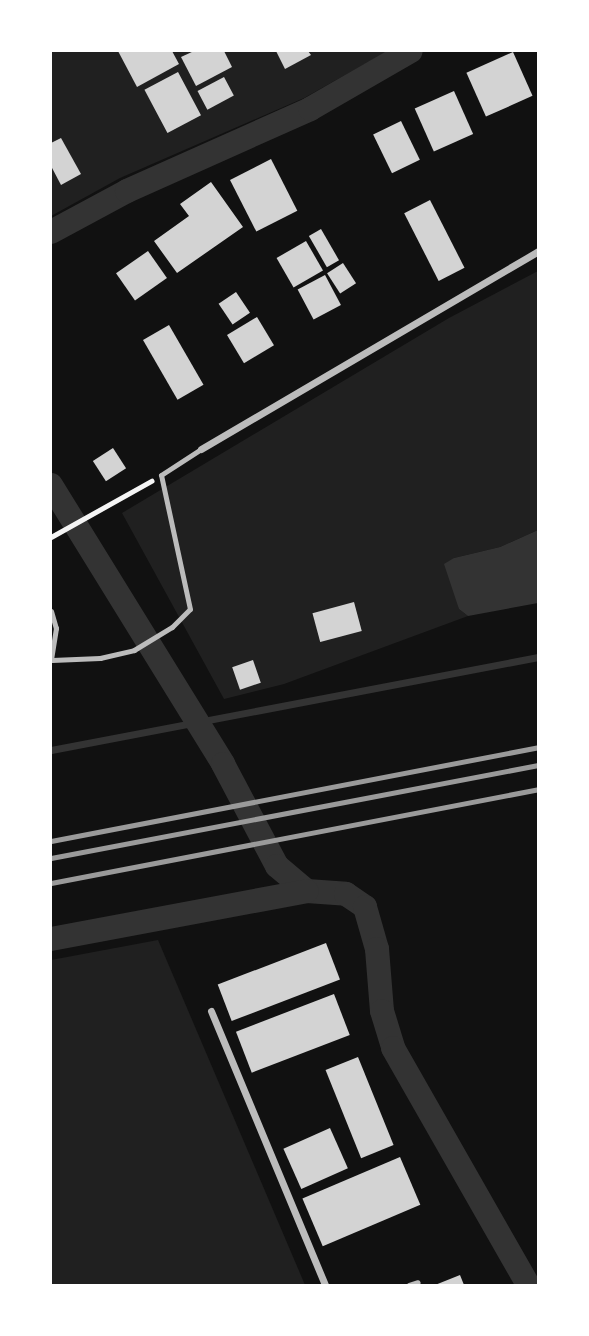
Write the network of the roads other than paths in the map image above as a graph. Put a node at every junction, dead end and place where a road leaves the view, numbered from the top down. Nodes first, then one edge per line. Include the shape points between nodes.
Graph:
1 (538, 251) edge
2 (201, 449) joint
3 (51, 611) edge
4 (51, 660) edge
5 (211, 1011) dead end
6 (418, 1282) dead end
7 (325, 1285) edge
8 (409, 1285) edge

1 - 2 street
2 - 4 lane via 161,475 190,609 172,627 134,650 100,658
3 - 4 lane via 56,628
5 - 7 street
6 - 8 lane

